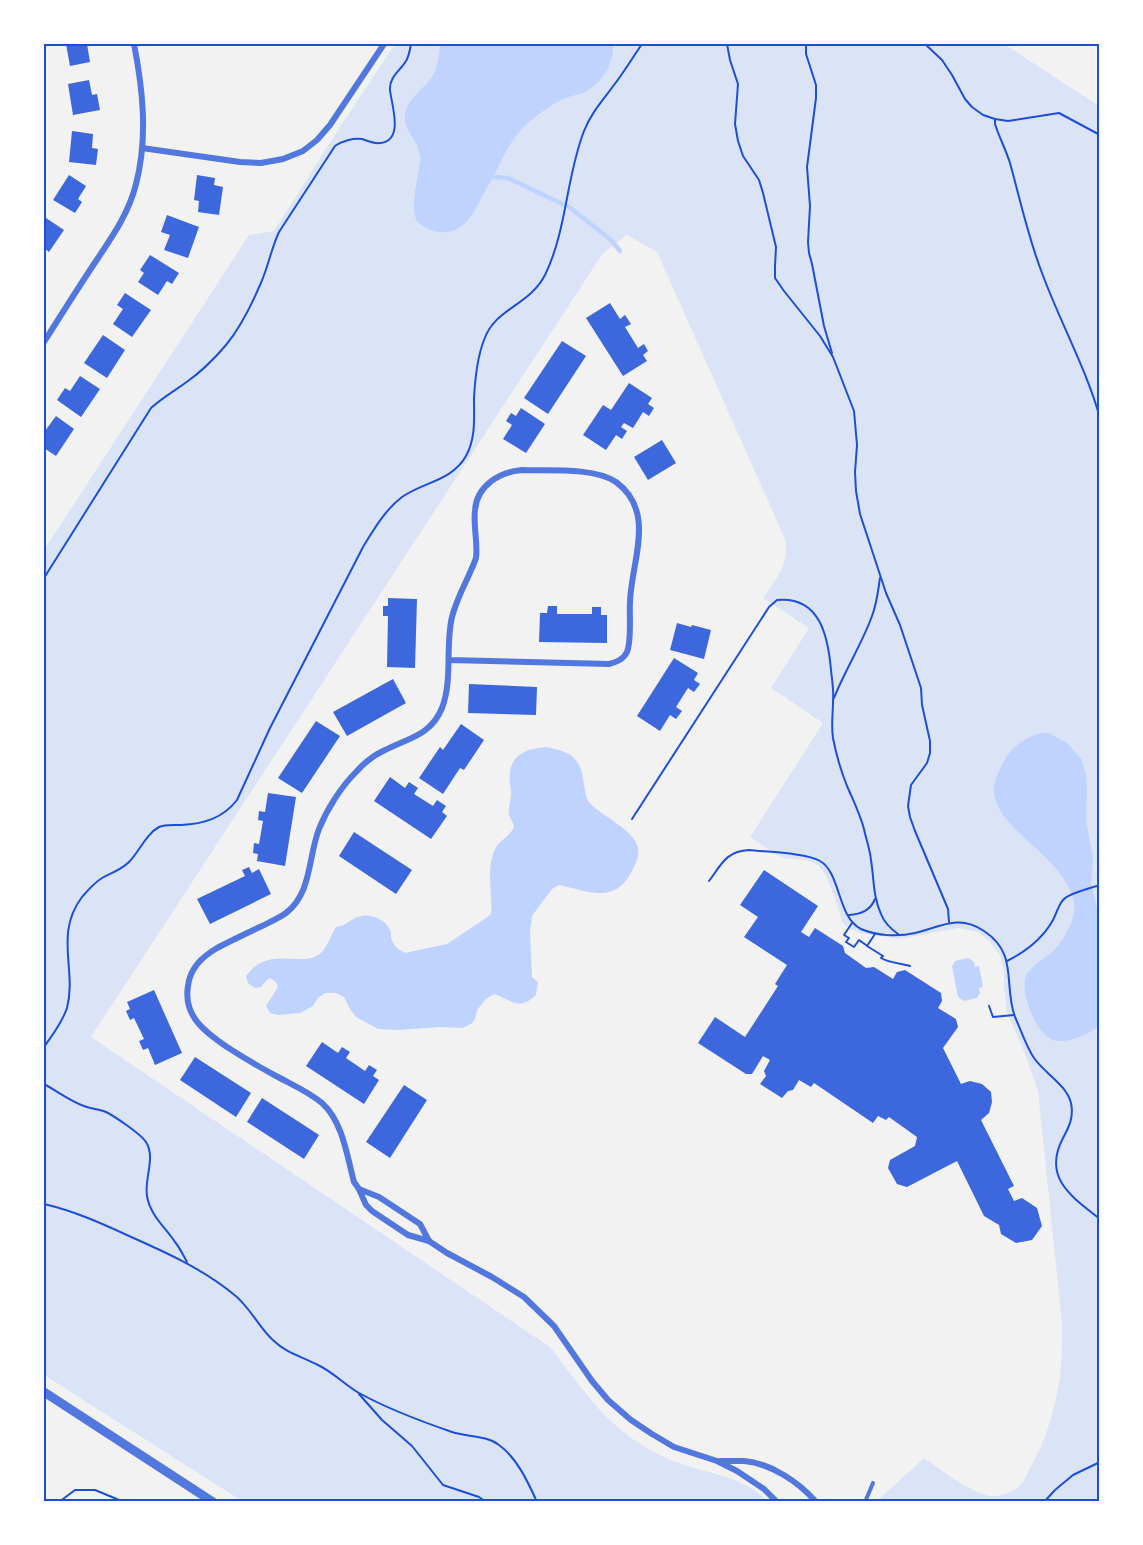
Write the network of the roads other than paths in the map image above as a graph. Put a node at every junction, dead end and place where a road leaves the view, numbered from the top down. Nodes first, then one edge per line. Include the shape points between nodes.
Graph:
1 (134, 44) edge
2 (384, 44) edge
3 (142, 148) junction
4 (44, 342) edge
5 (449, 660) junction
6 (359, 1189) junction
7 (429, 1241) junction
8 (44, 1392) edge
9 (717, 1461) junction
10 (873, 1484) dead end
11 (213, 1502) edge
12 (777, 1502) edge
13 (816, 1502) edge
14 (865, 1502) edge

1 - 3 street via 142,96
2 - 3 street via 330,125 303,151 261,163
3 - 4 street via 129,206
5 - 5 street via 609,664 623,658 629,645 630,600 640,534 633,502 626,492 607,477 586,472 512,471 487,484 476,501 476,558 452,617
5 - 6 street via 442,708 430,726 373,757 341,790 319,830 308,877 294,905 207,954 192,970 187,989 194,1019 212,1037 323,1103 336,1123
6 - 7 street via 379,1197 420,1224
6 - 7 street via 372,1211 408,1235
7 - 9 street via 515,1291 540,1311 592,1381 631,1420 674,1447
8 - 11 street
9 - 12 street via 749,1478
9 - 13 street via 746,1461 767,1467 800,1486
10 - 14 lane

